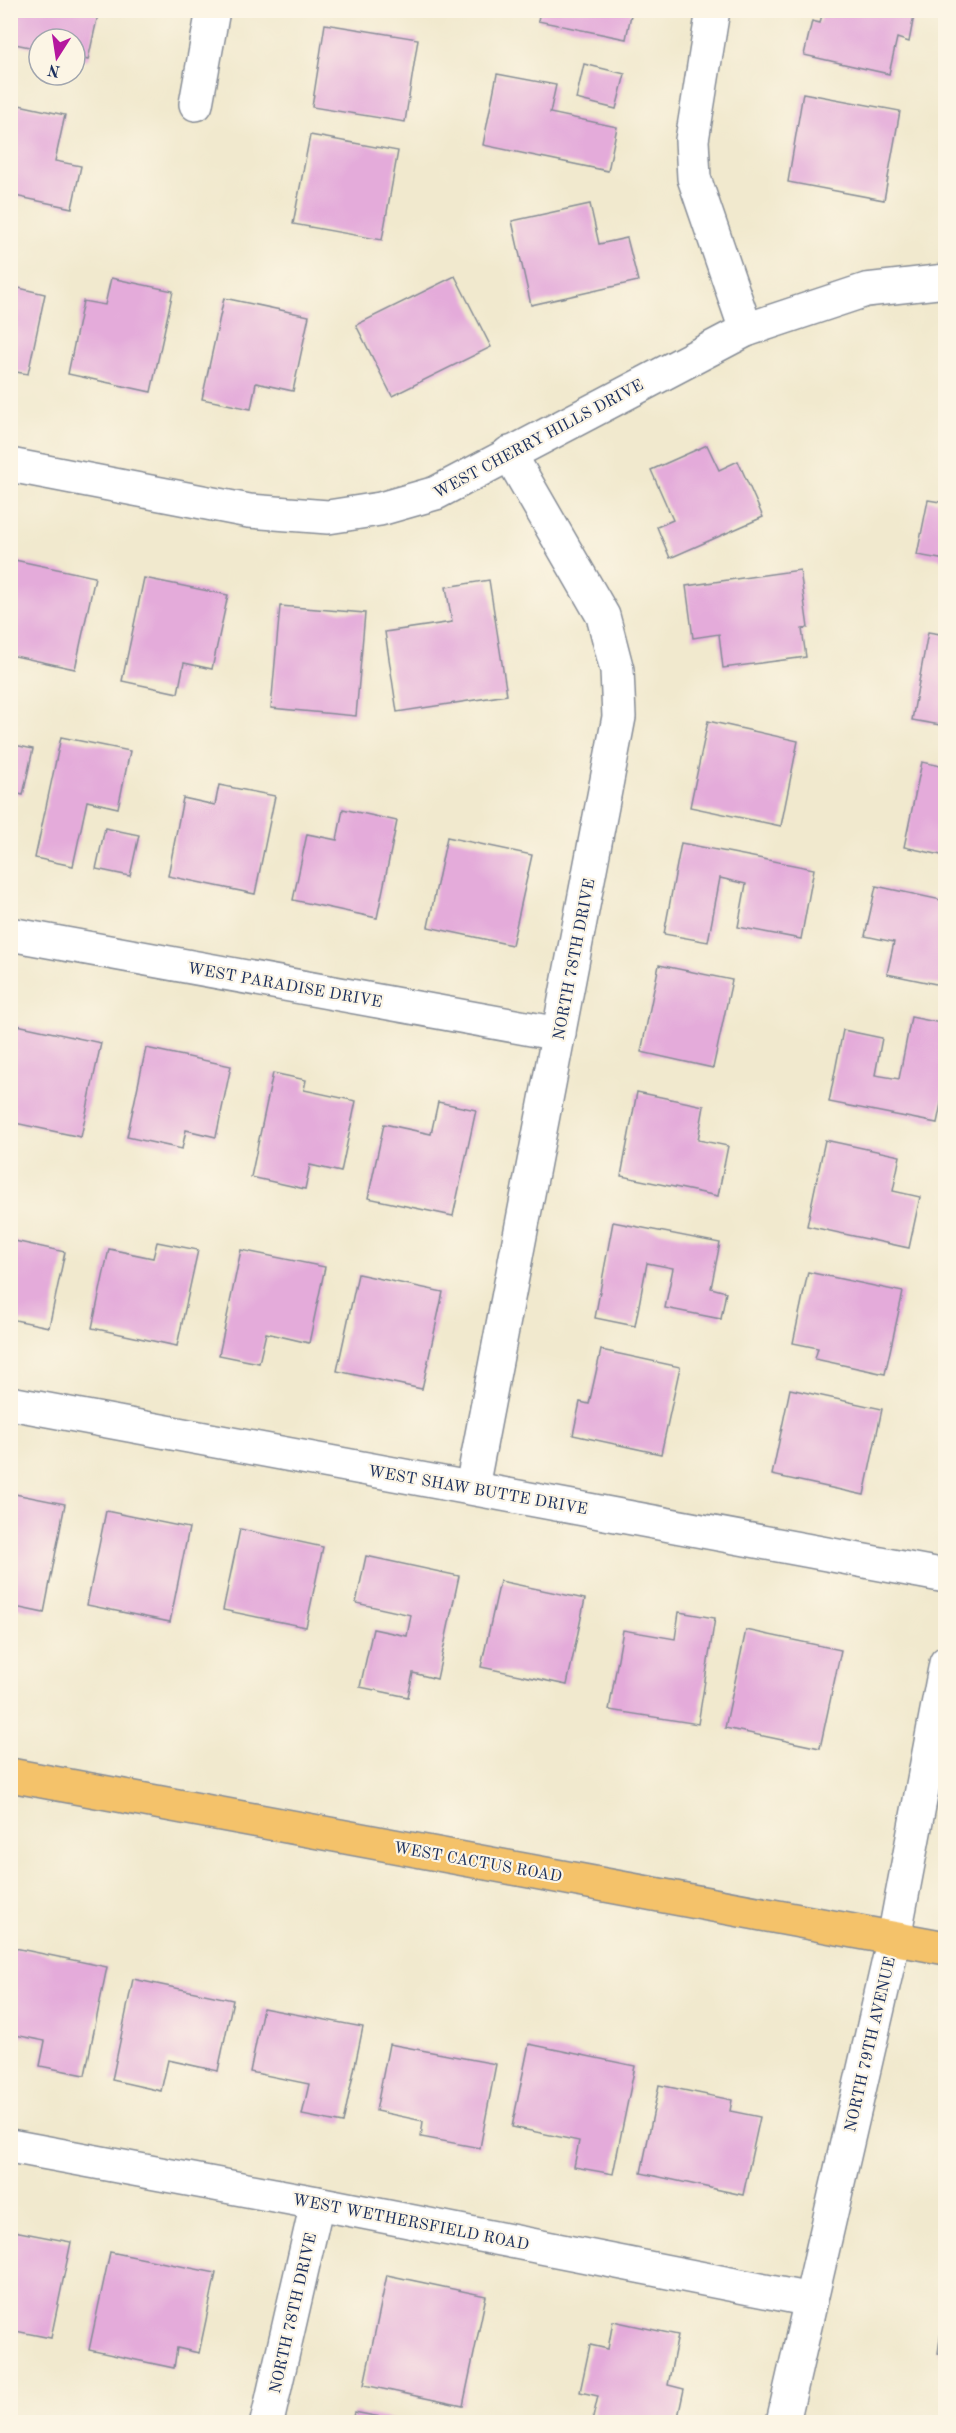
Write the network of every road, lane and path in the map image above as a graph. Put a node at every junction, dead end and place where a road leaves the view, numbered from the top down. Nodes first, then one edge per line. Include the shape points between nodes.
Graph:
1 (213, 10) edge
2 (713, 10) edge
3 (196, 104) dead end
4 (945, 281) edge
5 (746, 330) junction
6 (509, 453) junction
7 (10, 465) edge
8 (10, 934) edge
9 (559, 1034) junction
10 (10, 1403) edge
11 (472, 1487) junction
12 (945, 1576) edge
13 (945, 1663) edge
14 (10, 1775) edge
15 (894, 1938) junction
16 (945, 1948) edge
17 (10, 2146) edge
18 (317, 2203) junction
19 (811, 2300) junction
20 (267, 2422) edge
21 (783, 2422) edge

1 - 3 street
2 - 5 street via 692,140 694,178
4 - 5 street, WEST CHERRY HILLS DRIVE via 866,290
5 - 6 street, WEST CHERRY HILLS DRIVE
6 - 7 street, WEST CHERRY HILLS DRIVE via 436,493 380,509 328,517 249,510
6 - 9 street, NORTH 78TH DRIVE via 603,615 617,670 619,717
8 - 9 street, WEST PARADISE DRIVE
9 - 11 street, NORTH 78TH DRIVE
10 - 11 street, WEST SHAW BUTTE DRIVE
11 - 12 street, WEST SHAW BUTTE DRIVE
13 - 15 street, NORTH 79TH AVENUE
14 - 15 main road, WEST CACTUS ROAD
15 - 16 main road, WEST CACTUS ROAD
15 - 19 street, NORTH 79TH AVENUE
17 - 18 street, WEST WETHERSFIELD ROAD
18 - 19 street, WEST WETHERSFIELD ROAD
18 - 20 street, NORTH 78TH DRIVE
19 - 21 street, NORTH 79TH AVENUE

